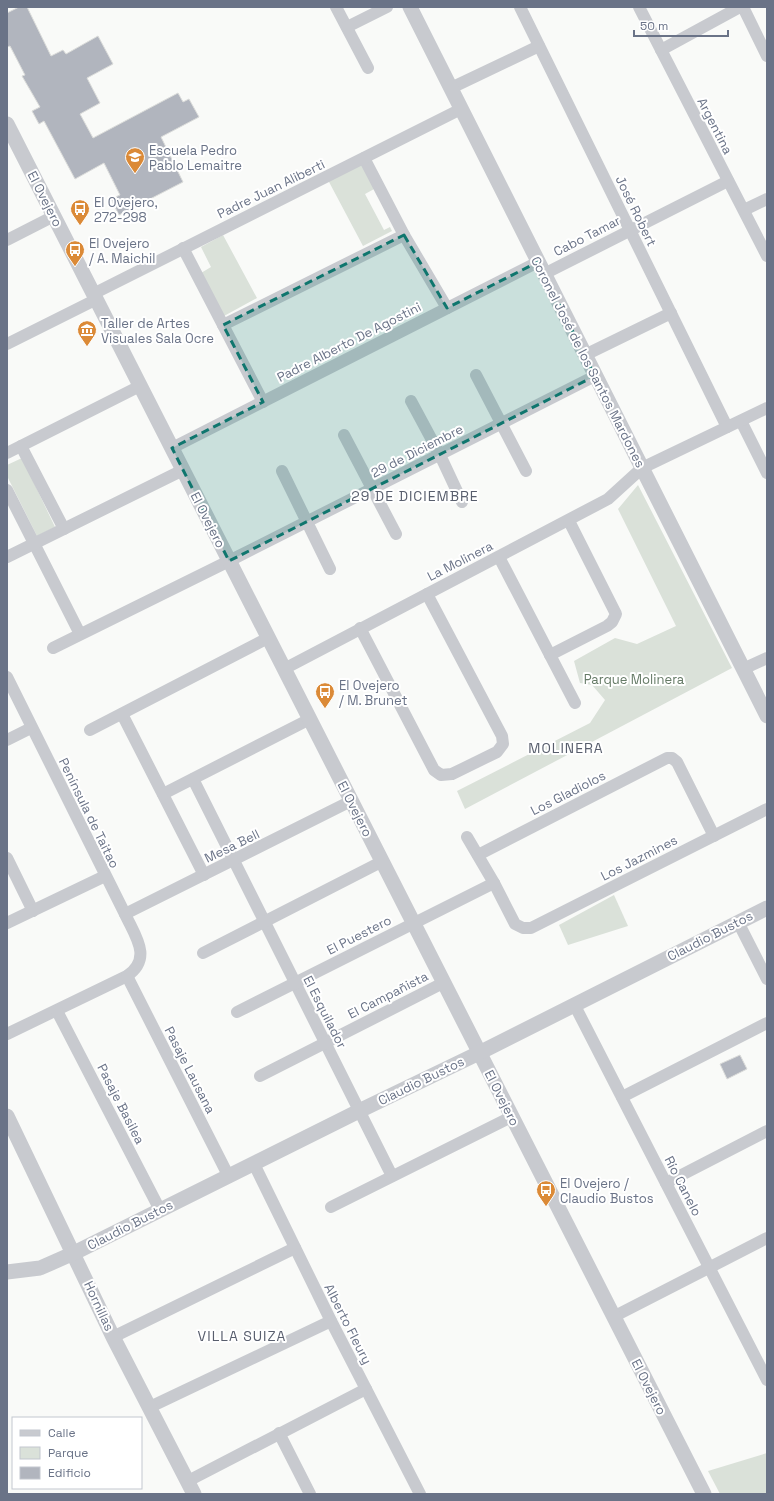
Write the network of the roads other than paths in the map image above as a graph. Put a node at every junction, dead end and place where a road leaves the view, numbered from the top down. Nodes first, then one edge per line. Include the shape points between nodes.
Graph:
1 (336, 7) edge
2 (387, 7) edge
3 (410, 7) edge
4 (520, 7) edge
5 (639, 7) edge
6 (741, 7) edge
7 (347, 27) junction
8 (539, 46) junction
9 (661, 50) junction
10 (767, 56) edge
11 (368, 68) dead end
12 (451, 88) junction
13 (461, 109) junction
14 (8, 130) edge
15 (364, 158) junction
16 (728, 181) junction
17 (767, 199) edge
18 (744, 210) junction
19 (54, 216) junction
20 (630, 230) junction
21 (404, 235) junction
22 (7, 240) edge
23 (183, 248) junction
24 (767, 256) edge
25 (541, 268) junction
26 (94, 297) junction
27 (447, 308) junction
28 (671, 313) junction
29 (223, 324) junction
30 (7, 344) edge
31 (585, 355) junction
32 (476, 375) dead end
33 (596, 376) junction
34 (140, 386) junction
35 (411, 401) dead end
36 (263, 402) junction
37 (767, 408) edge
38 (741, 421) junction
39 (502, 423) junction
40 (727, 427) junction
41 (344, 435) dead end
42 (21, 446) junction
43 (172, 448) junction
44 (7, 453) edge
45 (440, 455) junction
46 (642, 468) junction
47 (183, 470) junction
48 (282, 471) dead end
49 (526, 471) dead end
50 (767, 473) edge
51 (372, 489) junction
52 (7, 490) edge
53 (462, 502) dead end
54 (569, 521) junction
55 (306, 522) junction
56 (64, 529) junction
57 (396, 534) dead end
58 (34, 544) junction
59 (7, 557) edge
60 (499, 557) junction
61 (229, 561) junction
62 (330, 569) dead end
63 (427, 594) junction
64 (360, 628) junction
65 (80, 634) junction
66 (268, 638) junction
67 (53, 648) dead end
68 (550, 655) junction
69 (767, 658) edge
70 (284, 669) junction
71 (743, 669) junction
72 (7, 677) edge
73 (575, 703) dead end
74 (122, 714) junction
75 (767, 716) edge
76 (310, 719) junction
77 (31, 728) junction
78 (90, 730) dead end
79 (7, 740) edge
80 (193, 779) junction
81 (163, 794) junction
82 (351, 801) junction
83 (767, 809) edge
84 (714, 836) junction
85 (467, 837) dead end
86 (478, 855) junction
87 (7, 858) edge
88 (234, 860) junction
89 (381, 862) junction
90 (204, 875) junction
91 (105, 876) junction
92 (494, 883) junction
93 (767, 908) edge
94 (32, 911) junction
95 (125, 914) junction
96 (264, 921) junction
97 (738, 922) junction
98 (7, 923) edge
99 (413, 923) junction
100 (203, 953) dead end
101 (127, 976) junction
102 (767, 979) edge
103 (295, 983) junction
104 (443, 983) junction
105 (574, 1004) junction
106 (57, 1011) junction
107 (237, 1012) dead end
108 (767, 1023) edge
109 (7, 1034) edge
110 (325, 1043) junction
111 (479, 1053) junction
112 (260, 1076) dead end
113 (622, 1097) junction
114 (359, 1111) junction
115 (7, 1116) edge
116 (511, 1117) junction
117 (767, 1131) edge
118 (254, 1164) junction
119 (392, 1176) junction
120 (229, 1177) junction
121 (666, 1183) junction
122 (331, 1207) dead end
123 (160, 1210) junction
124 (767, 1238) edge
125 (295, 1248) junction
126 (74, 1253) junction
127 (709, 1268) junction
128 (7, 1272) edge
129 (613, 1317) junction
130 (331, 1321) junction
131 (113, 1337) junction
132 (767, 1380) edge
133 (366, 1389) junction
134 (150, 1407) junction
135 (279, 1433) junction
136 (191, 1488) edge
137 (310, 1494) edge
138 (420, 1494) edge
139 (704, 1494) edge

1 - 7 street
2 - 7 street
3 - 12 street, Coronel José de los Santos Mardones
4 - 8 street, José Robert
5 - 9 street, Argentina
6 - 9 street
6 - 10 street
7 - 11 street
8 - 12 street
8 - 20 street, José Robert
9 - 16 street, Argentina
12 - 13 street, Coronel José de los Santos Mardones
13 - 15 street, Padre Juan Aliberti
13 - 25 street, Coronel José de los Santos Mardones
14 - 19 street, El Ovejero
15 - 21 street
15 - 23 street, Padre Juan Aliberti
16 - 18 street, Argentina
16 - 20 street, Cabo Tamar
17 - 18 street
18 - 24 street, Argentina
19 - 22 street
19 - 26 street, El Ovejero
20 - 25 street, Cabo Tamar
20 - 28 street, José Robert
21 - 27 street
21 - 29 street
23 - 26 street, Padre Juan Aliberti
23 - 29 street
25 - 27 street, Padre Alberto De Agostini
25 - 31 street, Coronel José de los Santos Mardones
26 - 30 street, Padre Juan Aliberti
26 - 34 street, El Ovejero
27 - 36 street, Padre Alberto De Agostini
28 - 31 street
28 - 40 street, José Robert
29 - 36 street
31 - 33 street, Coronel José de los Santos Mardones
32 - 39 street
33 - 39 street, 29 de Diciembre
33 - 46 street, Coronel José de los Santos Mardones
34 - 42 street
34 - 43 street, El Ovejero
35 - 45 street
36 - 43 street, Padre Alberto De Agostini
37 - 38 street, La Molinera
38 - 40 street, La Molinera
38 - 50 street
39 - 45 street, 29 de Diciembre
39 - 49 street
40 - 46 street, La Molinera
41 - 51 street
42 - 44 street
42 - 56 street
43 - 47 street, El Ovejero
45 - 51 street, 29 de Diciembre
45 - 53 street
46 - 54 street, La Molinera via 608,500
46 - 71 street, Coronel José de los Santos Mardones
47 - 56 street
47 - 61 street, El Ovejero
48 - 55 street
51 - 55 street, 29 de Diciembre
51 - 57 street
52 - 58 street
54 - 60 street, La Molinera
54 - 68 street via 615,610 615,619
55 - 61 street, 29 de Diciembre
55 - 62 street
56 - 58 street
58 - 59 street
58 - 65 street
60 - 63 street, La Molinera
60 - 68 street
61 - 65 street, 29 de Diciembre
61 - 66 street, El Ovejero
63 - 64 street, La Molinera
63 - 64 street via 502,736 498,752 452,774 441,775 434,770
64 - 70 street, La Molinera
65 - 67 street, 29 de Diciembre
66 - 70 street, El Ovejero
66 - 74 street
68 - 73 street
69 - 71 street
70 - 76 street, El Ovejero
71 - 75 street, Coronel José de los Santos Mardones
72 - 77 street, Península de Taitao
74 - 78 street
74 - 81 street
76 - 80 street
76 - 82 street, El Ovejero
77 - 79 street
77 - 91 street, Península de Taitao
80 - 81 street
80 - 88 street, El Esquilador
81 - 90 street
82 - 88 street, Mesa Bell
82 - 89 street, El Ovejero
83 - 84 street, Los Jazmines
84 - 86 street, Los Gladiolos via 677,762 667,758
84 - 92 street, Los Jazmines via 531,928 515,924
85 - 86 street
86 - 92 street
87 - 94 street
88 - 90 street, Mesa Bell
88 - 96 street, El Esquilador
89 - 96 street
89 - 99 street, El Ovejero
90 - 95 street, Mesa Bell
91 - 94 street
91 - 95 street, Península de Taitao
92 - 99 street, El Puestero
93 - 97 street, Claudio Bustos
94 - 98 street
95 - 101 street, Península de Taitao via 141,953 136,968
96 - 100 street
96 - 103 street, El Esquilador
97 - 102 street
97 - 105 street, Claudio Bustos
99 - 103 street, El Puestero
99 - 104 street, El Ovejero
101 - 106 street
101 - 120 street, Pasaje Lausana
103 - 107 street, El Puestero
103 - 110 street, El Esquilador
104 - 110 street, El Campañista
104 - 111 street, El Ovejero
105 - 111 street, Claudio Bustos
105 - 113 street, Río Canelo
106 - 109 street
106 - 123 street, Pasaje Basilea
108 - 113 street
110 - 112 street, El Campañista
110 - 114 street, El Esquilador
111 - 114 street, Claudio Bustos
111 - 116 street, El Ovejero
113 - 121 street, Río Canelo
114 - 118 street, Claudio Bustos
114 - 119 street, El Esquilador
115 - 126 street, Hornillas
116 - 119 street
116 - 129 street, El Ovejero
117 - 121 street
118 - 120 street, Claudio Bustos
118 - 125 street, Alberto Fleury
119 - 122 street
120 - 123 street, Claudio Bustos
121 - 127 street, Río Canelo
123 - 126 street, Claudio Bustos
124 - 127 street
125 - 130 street, Alberto Fleury
125 - 131 street
126 - 128 street, Claudio Bustos via 40,1268
126 - 131 street, Hornillas
127 - 129 street
127 - 132 street, Río Canelo
129 - 139 street, El Ovejero
130 - 133 street, Alberto Fleury
130 - 134 street
131 - 134 street, Hornillas
133 - 135 street
133 - 138 street, Alberto Fleury
134 - 136 street, Hornillas
135 - 136 street
135 - 137 street

